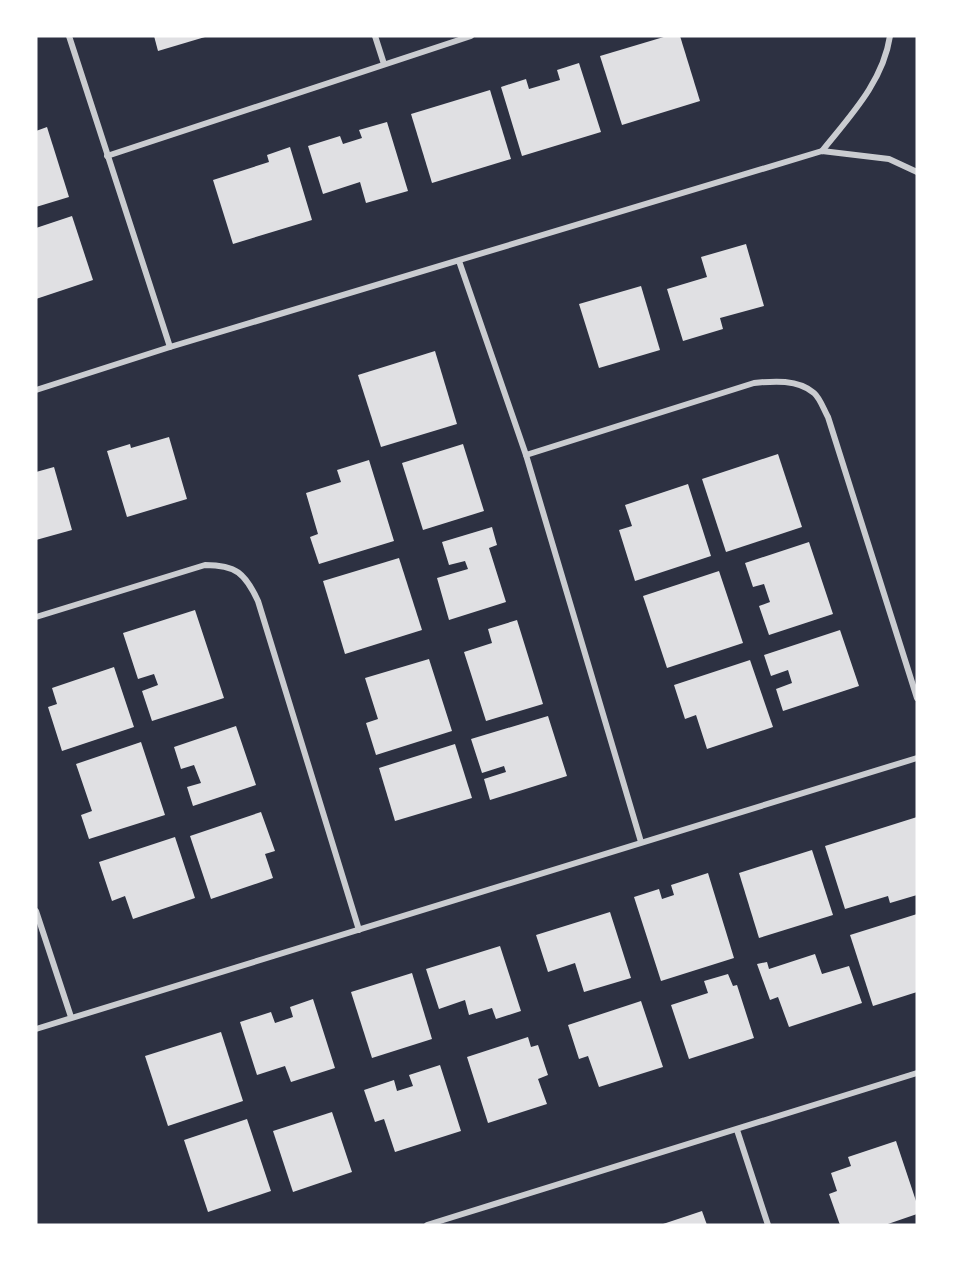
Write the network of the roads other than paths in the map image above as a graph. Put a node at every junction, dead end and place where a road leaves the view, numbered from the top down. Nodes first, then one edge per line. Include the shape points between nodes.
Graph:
1 (69, 36) edge
2 (375, 36) edge
3 (471, 36) edge
4 (890, 36) edge
5 (384, 64) junction
6 (822, 151) junction
7 (107, 156) junction
8 (917, 172) edge
9 (459, 261) junction
10 (170, 347) junction
11 (36, 390) edge
12 (526, 455) junction
13 (36, 617) edge
14 (917, 698) edge
15 (917, 758) edge
16 (641, 842) junction
17 (36, 911) edge
18 (359, 930) junction
19 (71, 1017) junction
20 (36, 1029) edge
21 (917, 1072) edge
22 (737, 1130) junction
23 (449, 1222) edge
24 (426, 1225) edge
25 (768, 1225) edge

1 - 7 street
2 - 5 street
3 - 5 street
4 - 6 street via 876,80
5 - 7 street
6 - 8 street via 888,159
6 - 9 street
7 - 10 street
9 - 10 street
9 - 12 street
10 - 11 street
12 - 14 street via 754,383 798,384 814,393 828,417
12 - 16 street
13 - 18 street via 205,565 224,565 237,571 258,601
15 - 16 street
16 - 18 street
17 - 19 street
18 - 19 street
19 - 20 street
21 - 22 street
22 - 23 street
22 - 25 street
23 - 24 street

